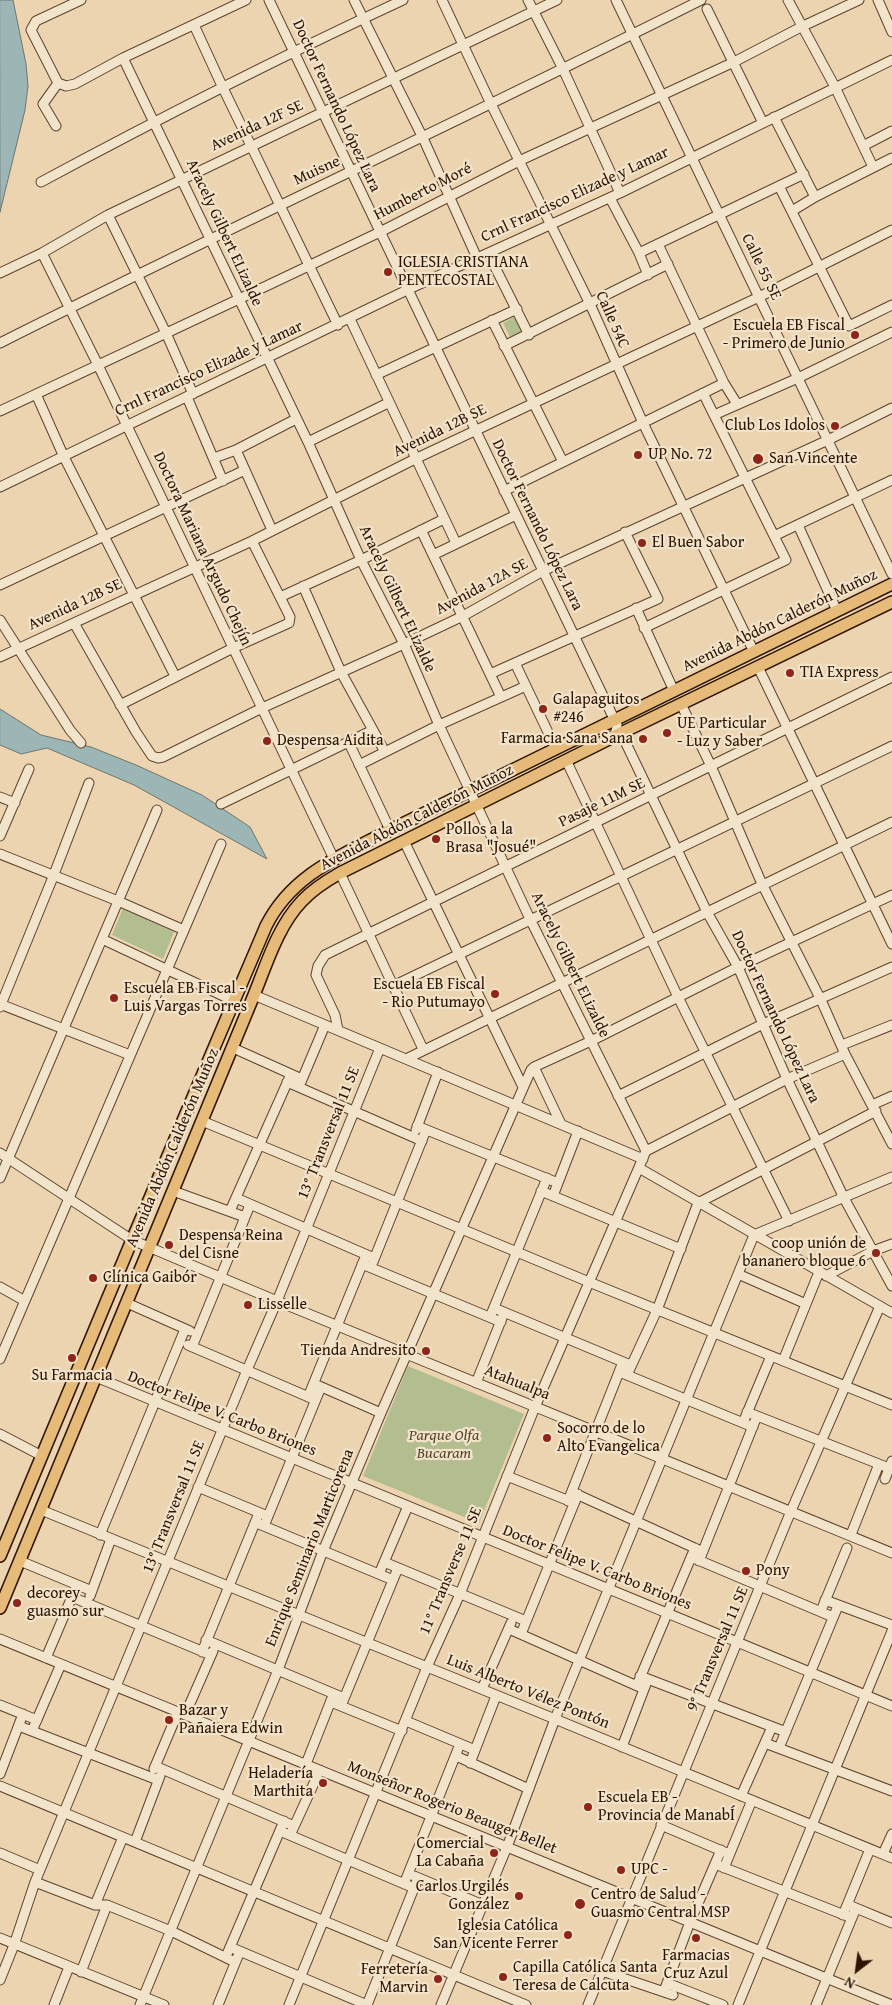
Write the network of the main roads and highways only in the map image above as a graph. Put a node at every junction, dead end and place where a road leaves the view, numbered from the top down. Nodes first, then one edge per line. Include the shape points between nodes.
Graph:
1 (892, 584) edge
2 (892, 602) edge
3 (0, 1556) edge
4 (0, 1608) edge

1 - 3 main road, Avenida Abdón Calderón Muñoz via 390,830 300,881 277,907 266,926
2 - 4 main road, Avenida Abdón Calderón Muñoz via 340,873 317,888 294,910 278,937

